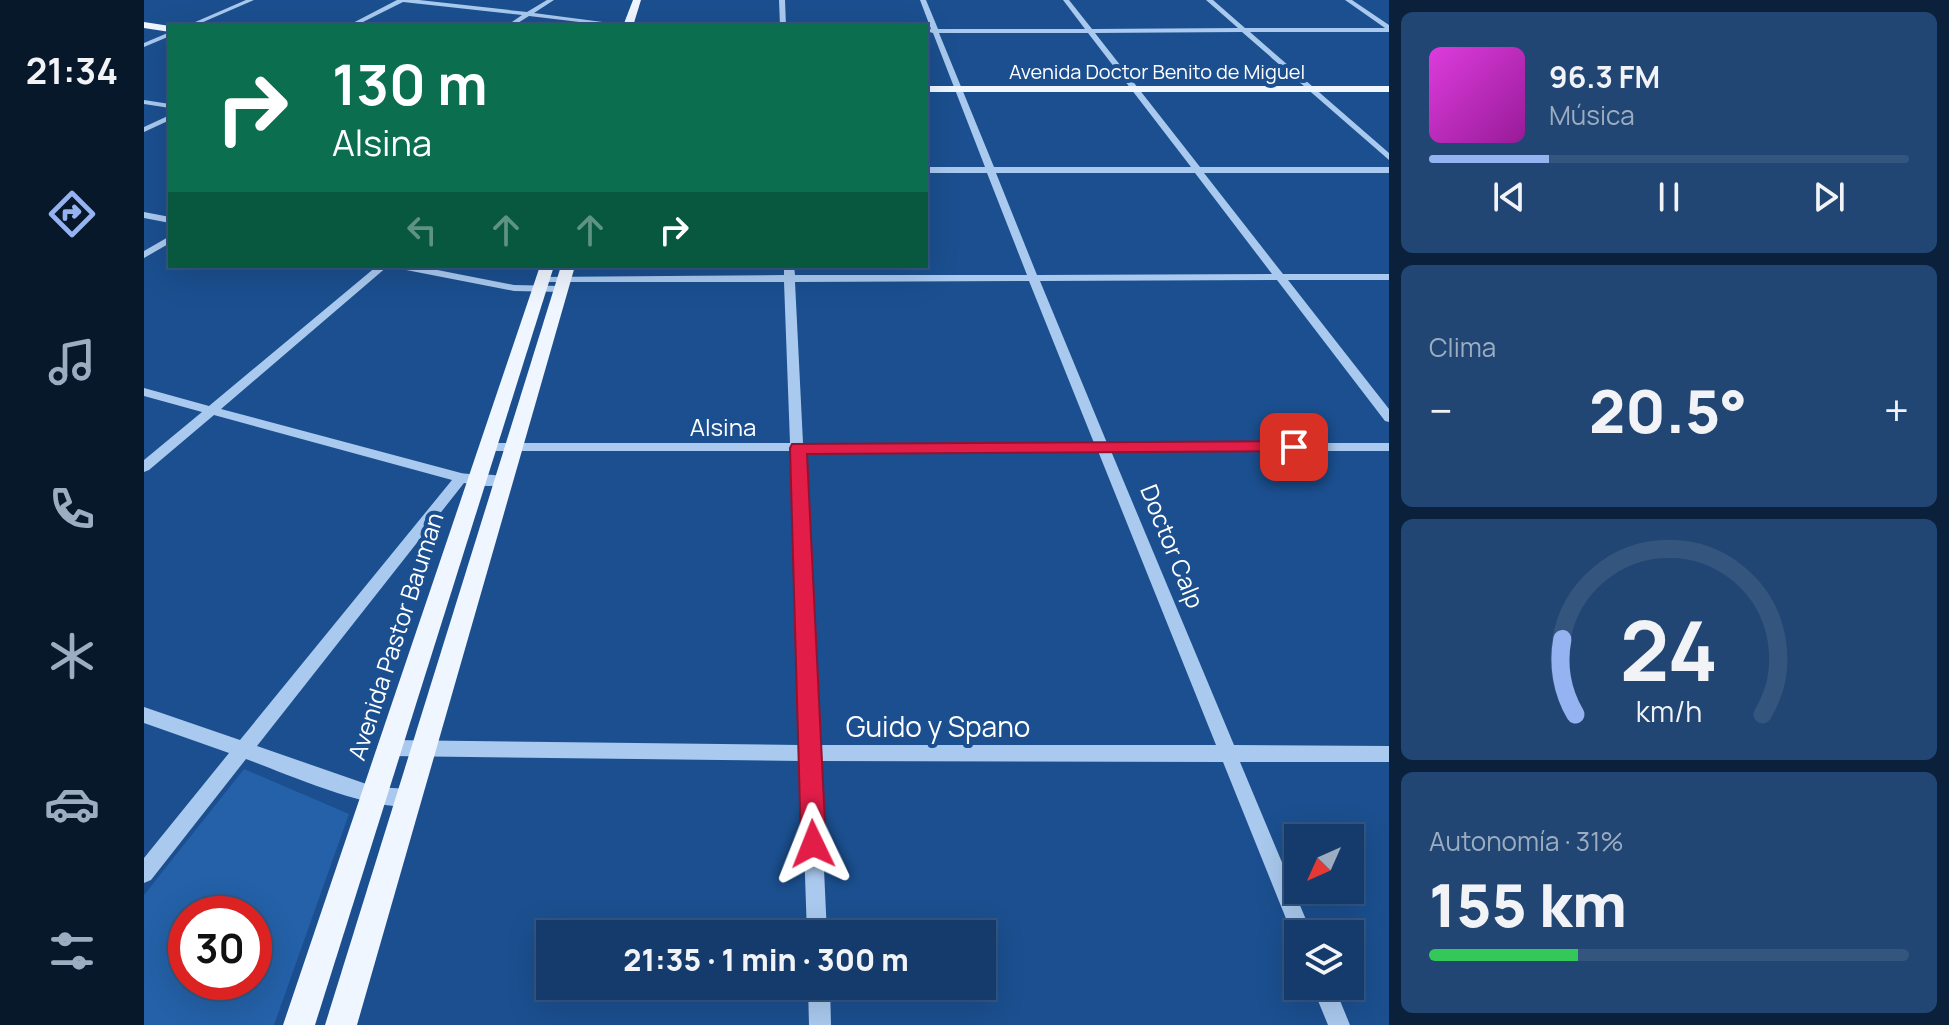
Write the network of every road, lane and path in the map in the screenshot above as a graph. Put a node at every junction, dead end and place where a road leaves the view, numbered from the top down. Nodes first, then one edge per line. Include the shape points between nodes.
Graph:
1 (251, 0) edge
2 (402, 0) edge
3 (551, 0) edge
4 (637, 0) edge
5 (782, 0) edge
6 (923, 0) edge
7 (1066, 0) edge
8 (1209, 0) edge
9 (1348, 0) edge
10 (528, 14) junction
11 (194, 24) edge
12 (354, 24) edge
13 (512, 24) edge
14 (612, 24) edge
15 (630, 24) edge
16 (783, 24) edge
17 (144, 25) edge
18 (1389, 29) edge
19 (1089, 30) junction
20 (1244, 30) junction
21 (168, 31) edge
22 (928, 31) edge
23 (935, 31) junction
24 (168, 32) edge
25 (144, 45) edge
26 (1134, 86) junction
27 (1307, 86) junction
28 (1389, 86) edge
29 (928, 87) edge
30 (958, 87) junction
31 (144, 102) edge
32 (168, 106) edge
33 (168, 118) edge
34 (144, 130) edge
35 (1389, 157) edge
36 (928, 170) edge
37 (992, 170) junction
38 (1197, 170) junction
39 (1389, 170) edge
40 (144, 215) edge
41 (168, 220) edge
42 (168, 240) edge
43 (144, 255) edge
44 (381, 268) edge
45 (425, 268) edge
46 (790, 272) edge
47 (1278, 277) junction
48 (1389, 277) edge
49 (554, 279) edge
50 (1034, 280) junction
51 (144, 392) edge
52 (212, 410) junction
53 (1389, 418) edge
54 (488, 447) junction
55 (512, 447) junction
56 (1104, 447) junction
57 (1389, 447) edge
58 (798, 448) junction
59 (144, 467) edge
60 (468, 480) junction
61 (503, 480) junction
62 (144, 715) edge
63 (390, 748) junction
64 (425, 749) junction
65 (244, 751) junction
66 (810, 753) junction
67 (1229, 754) junction
68 (1389, 754) edge
69 (375, 796) junction
70 (410, 798) junction
71 (144, 873) edge
72 (816, 920) edge
73 (1296, 920) edge
74 (819, 1000) edge
75 (1329, 1000) edge
76 (299, 1025) edge
77 (341, 1025) edge
78 (820, 1025) edge
79 (1339, 1025) edge

1 - 11 street
2 - 10 street
2 - 12 street
3 - 10 street
4 - 15 main road
5 - 16 street
6 - 23 street, Doctor Calp
7 - 19 street
8 - 20 street
9 - 18 street
10 - 13 street
10 - 14 street
17 - 21 main road
18 - 20 street
19 - 20 street
19 - 23 street
19 - 26 street
20 - 27 street
22 - 23 street
23 - 30 street, Doctor Calp
24 - 25 street
26 - 27 main road, Avenida Doctor Benito de Miguel
26 - 30 main road, Avenida Doctor Benito de Miguel
26 - 38 street
27 - 28 main road, Avenida Doctor Benito de Miguel
27 - 35 street
29 - 30 main road, Avenida Doctor Benito de Miguel
30 - 37 street, Doctor Calp
31 - 32 street
33 - 34 street
36 - 37 street
37 - 38 street
37 - 50 street, Doctor Calp
38 - 39 street
38 - 47 street
40 - 41 street
42 - 43 street
44 - 52 street
45 - 49 street
46 - 49 street
46 - 50 street
46 - 58 street
47 - 48 street
47 - 50 street
47 - 53 street
49 - 54 main road, Avenida Pastor Bauman
49 - 55 main road
50 - 56 street, Doctor Calp
51 - 52 street
52 - 59 street
52 - 60 street
54 - 55 street, Alsina
54 - 60 main road, Avenida Pastor Bauman
55 - 58 street, Alsina
55 - 61 main road
56 - 57 street, Alsina
56 - 58 street, Alsina
56 - 67 street, Doctor Calp
58 - 66 street
60 - 61 street
60 - 63 main road, Avenida Pastor Bauman
60 - 65 street
61 - 64 main road
62 - 65 street
63 - 64 street, Guido y Spano
63 - 69 main road, Avenida Pastor Bauman
64 - 66 street, Guido y Spano
64 - 70 main road
65 - 69 street
65 - 71 street
66 - 67 street, Guido y Spano
66 - 72 street
67 - 68 street, Guido y Spano
67 - 73 street, Doctor Calp
69 - 70 street
69 - 76 main road, Avenida Pastor Bauman
70 - 77 main road
74 - 78 street
75 - 79 street

